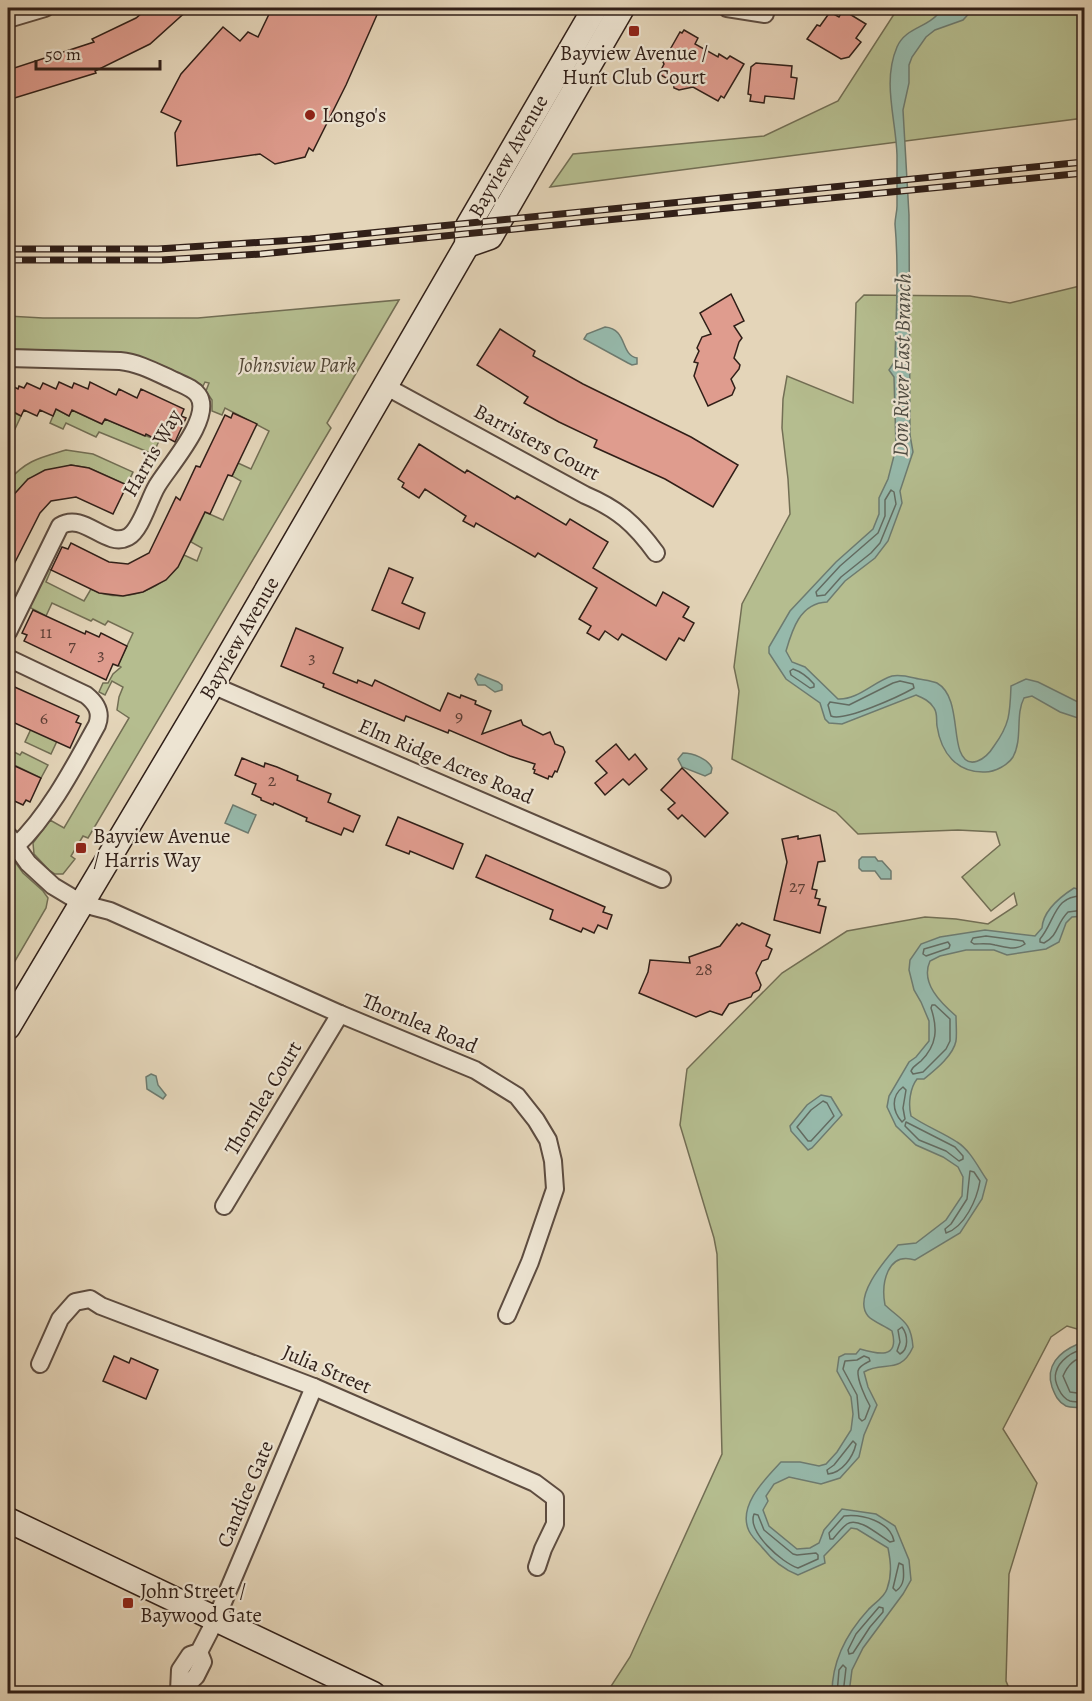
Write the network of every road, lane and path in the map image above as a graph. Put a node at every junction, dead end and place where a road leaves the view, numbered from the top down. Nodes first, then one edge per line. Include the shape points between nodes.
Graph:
1 (45, 8) edge
2 (595, 8) edge
3 (622, 8) edge
4 (727, 8) edge
5 (765, 14) dead end
6 (8, 19) edge
7 (467, 245) junction
8 (8, 358) edge
9 (385, 386) junction
10 (656, 553) dead end
11 (8, 632) edge
12 (8, 658) edge
13 (212, 685) junction
14 (12, 840) edge
15 (662, 879) dead end
16 (83, 904) junction
17 (340, 1014) junction
18 (8, 1027) edge
19 (224, 1206) dead end
20 (507, 1315) dead end
21 (40, 1364) dead end
22 (314, 1387) junction
23 (8, 1520) edge
24 (537, 1567) dead end
25 (216, 1619) junction
26 (178, 1692) edge
27 (373, 1694) edge

1 - 6 street
2 - 7 main road, Bayview Avenue via 468,226
3 - 7 main road, Bayview Avenue via 490,237
4 - 5 street
7 - 9 main road, Bayview Avenue
8 - 11 street, Harris Way via 134,363 190,388 198,395 202,407 187,444 157,485 134,533 120,540 74,522 60,526
9 - 10 street, Barristers Court via 607,504 629,520
9 - 13 main road, Bayview Avenue
12 - 14 street via 86,695 99,716 42,816 30,832
13 - 15 street, Elm Ridge Acres Road
13 - 16 main road, Bayview Avenue
14 - 16 street via 28,863 53,886
16 - 17 street, Thornlea Road via 110,911
16 - 18 main road, Bayview Avenue
17 - 19 street, Thornlea Court
17 - 20 street, Thornlea Road via 483,1075 517,1096 548,1140 555,1189
21 - 22 street, Julia Street via 60,1319 75,1302 90,1299
22 - 24 street, Julia Street via 548,1491 555,1498 555,1524
22 - 25 street, Candice Gate
23 - 25 main road
25 - 26 street, Candice Gate via 199,1652 190,1655 180,1670
25 - 27 main road

